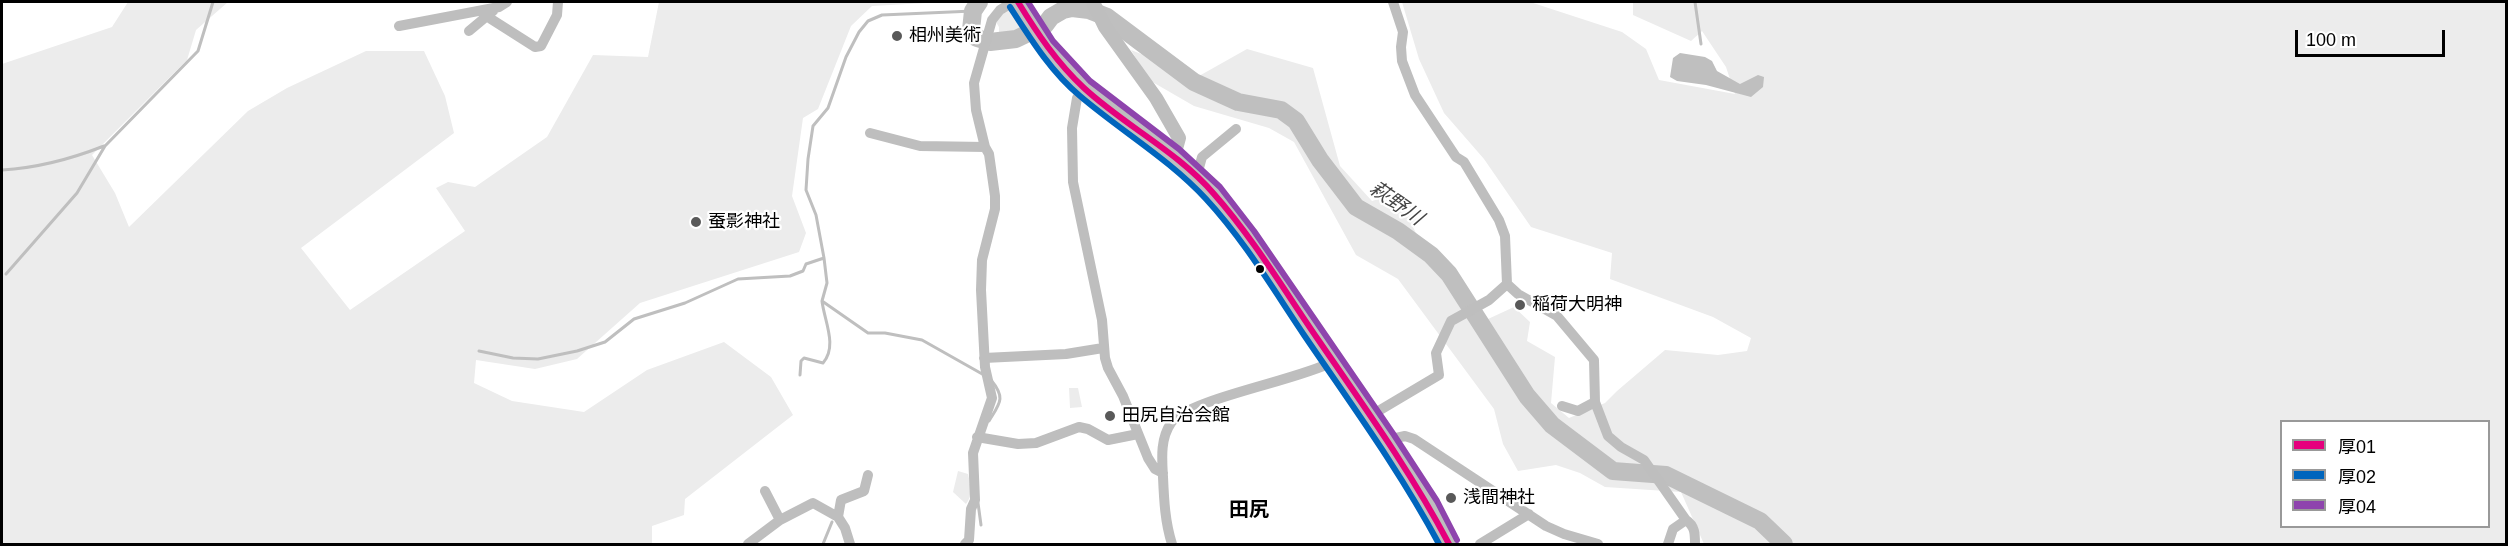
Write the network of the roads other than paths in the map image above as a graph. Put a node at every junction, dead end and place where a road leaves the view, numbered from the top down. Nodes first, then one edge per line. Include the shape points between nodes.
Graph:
1 (558, 2) edge
2 (1013, 2) edge
3 (1018, 2) edge
4 (1393, 2) edge
5 (503, 4) edge
6 (1095, 6) edge
7 (488, 15) junction
8 (399, 26) dead end
9 (469, 31) dead end
10 (1084, 88) junction
11 (1236, 129) dead end
12 (870, 133) dead end
13 (985, 147) junction
14 (1174, 156) junction
15 (1194, 173) junction
16 (1507, 284) junction
17 (1103, 348) junction
18 (1332, 362) junction
19 (986, 369) junction
20 (1595, 402) junction
21 (1562, 406) dead end
22 (1370, 416) junction
23 (1138, 434) junction
24 (981, 438) junction
25 (1387, 440) junction
26 (1163, 473) junction
27 (868, 475) dead end
28 (765, 491) dead end
29 (1529, 514) junction
30 (838, 517) junction
31 (780, 520) junction
32 (1686, 520) junction
33 (748, 544) edge
34 (850, 544) edge
35 (965, 544) edge
36 (1172, 544) edge
37 (1449, 544) edge
38 (1480, 544) edge
39 (1598, 544) edge
40 (1668, 544) edge
41 (1695, 544) edge

1 - 7 street via 557,15 542,46 535,46
2 - 13 street via 992,20 974,83
3 - 10 highway via 1046,46
4 - 16 street via 1403,32 1402,61 1415,95 1456,157 1464,162 1505,236
5 - 7 street
5 - 8 street
6 - 14 street via 1179,138
7 - 9 street
10 - 14 highway
10 - 17 street via 1077,98 1072,128 1073,182 1101,310
11 - 15 street via 1202,157
12 - 13 street via 920,146
13 - 19 street via 995,209 982,260
14 - 15 highway
15 - 18 highway via 1247,236
16 - 20 street via 1557,316 1594,360
16 - 22 street via 1489,300 1452,321 1436,354 1439,375
17 - 19 street
17 - 23 street
18 - 22 highway
18 - 26 street via 1178,416 1164,439
19 - 24 street via 992,398
20 - 21 street via 1578,411
20 - 32 street via 1608,436 1644,460
22 - 25 highway
23 - 24 street via 1108,440 1080,427 1036,443
23 - 26 street via 1155,469
24 - 35 street via 972,461 975,500 969,540
25 - 29 street via 1405,436 1414,439
25 - 37 highway
26 - 36 street
27 - 30 street via 864,491 841,500
28 - 31 street
29 - 38 street
29 - 39 street via 1564,534
30 - 31 street via 813,503
30 - 34 street
31 - 33 street
32 - 40 street via 1673,529
32 - 41 street via 1695,531

